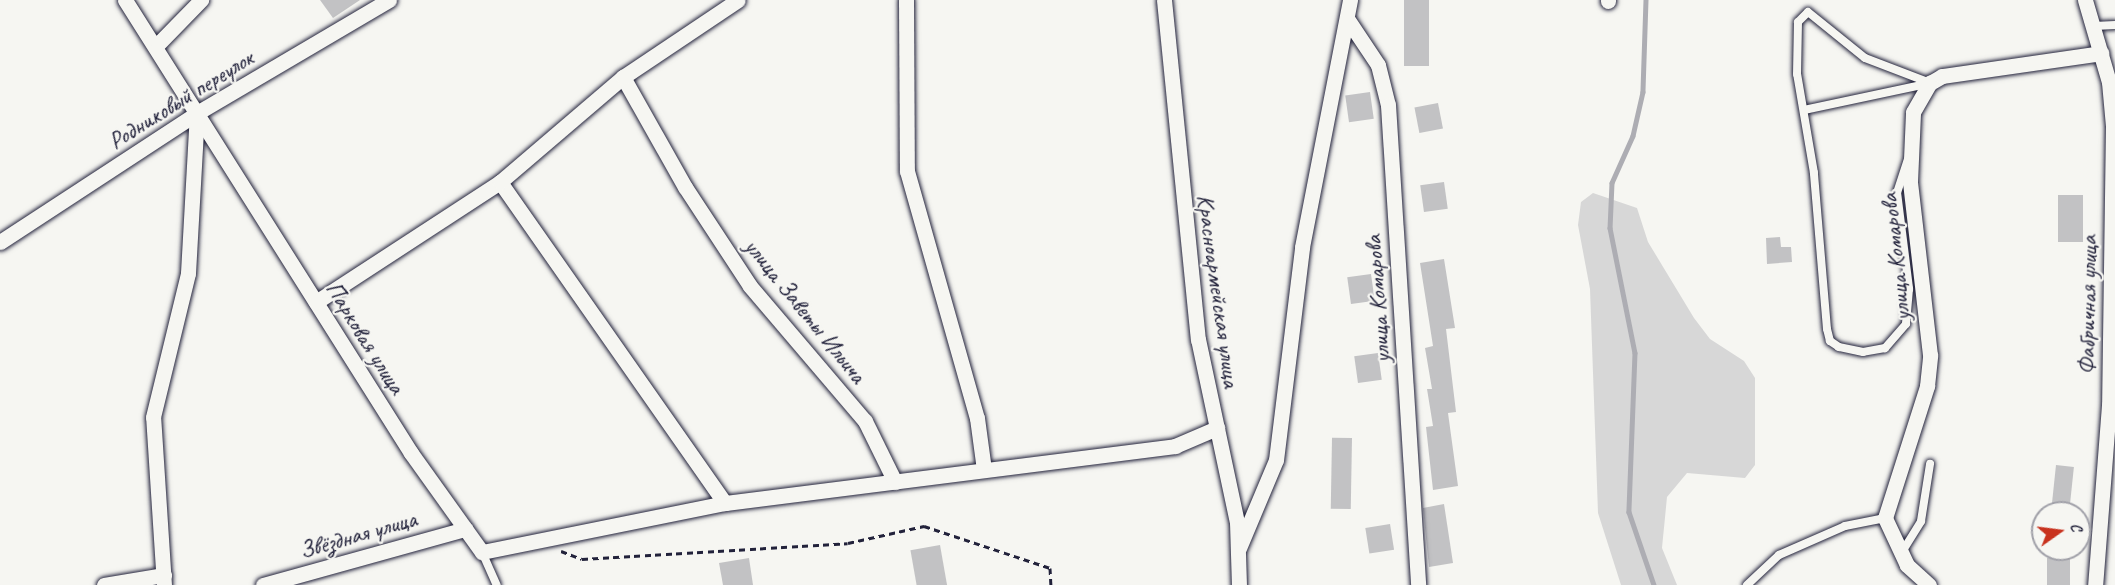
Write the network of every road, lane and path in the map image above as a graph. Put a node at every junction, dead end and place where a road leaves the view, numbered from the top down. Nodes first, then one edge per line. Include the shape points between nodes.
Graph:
1 (125, 0) edge
2 (201, 0) edge
3 (389, 0) edge
4 (738, 0) edge
5 (906, 0) edge
6 (1164, 0) edge
7 (1350, 0) edge
8 (2085, 0) edge
9 (1348, 20) junction
10 (2115, 25) edge
11 (2094, 26) junction
12 (158, 44) junction
13 (2101, 53) junction
14 (624, 77) junction
15 (1930, 83) junction
16 (1804, 110) junction
17 (197, 113) junction
18 (1910, 157) junction
19 (500, 182) junction
20 (0, 242) edge
21 (316, 302) junction
22 (1217, 428) junction
23 (1930, 464) dead end
24 (984, 470) junction
25 (896, 482) junction
26 (725, 503) junction
27 (1885, 518) junction
28 (465, 529) junction
29 (533, 542) junction
30 (1239, 548) junction
31 (482, 552) junction
32 (1902, 552) junction
33 (164, 580) edge
34 (104, 585) edge
35 (263, 585) edge
36 (497, 585) edge
37 (1051, 585) edge
38 (1239, 585) edge
39 (1419, 585) edge
40 (1747, 585) edge
41 (1929, 585) edge
42 (2095, 585) edge

1 - 12 street, Парковая улица
2 - 12 street
3 - 17 street, Родниковый переулок
4 - 14 street
5 - 24 street via 907,171 977,418
6 - 22 street, Красноармейская улица via 1198,339
7 - 9 street
8 - 11 street, Фабричная улица
9 - 30 street via 1302,247 1276,459
9 - 39 street, улица Комарова via 1378,65 1388,105
10 - 11 lane
11 - 13 street, Фабричная улица
12 - 17 street, Парковая улица
13 - 15 street via 1959,71
13 - 42 street, Фабричная улица via 2114,126 2109,405
14 - 19 street
14 - 25 street, улица Заветы Ильича via 685,188 750,286 865,421
15 - 16 lane
15 - 16 lane via 1865,58 1808,12 1796,32
15 - 18 street, улица Комарова via 1913,112
16 - 18 lane via 1827,329 1830,342 1839,347 1863,352 1885,348 1906,324 1909,298 1897,192 1900,172
17 - 20 street, Родниковый переулок
17 - 21 street, Парковая улица
17 - 33 street via 189,273 153,417
18 - 27 street, улица Комарова via 1930,355 1927,386
19 - 21 street
19 - 26 street
21 - 28 street, Парковая улица
22 - 24 street via 1175,446
22 - 30 street, Красноармейская улица
23 - 32 lane via 1921,521
24 - 25 street
25 - 26 street
26 - 29 street
27 - 32 street
27 - 40 lane via 1845,526 1779,555
28 - 31 street, Парковая улица
28 - 35 street, Звёздная улица
29 - 31 street
29 - 37 path via 582,559 848,543 924,526 1050,568
30 - 38 street, Красноармейская улица
31 - 36 lane, Парковая улица
32 - 41 street
33 - 34 street

